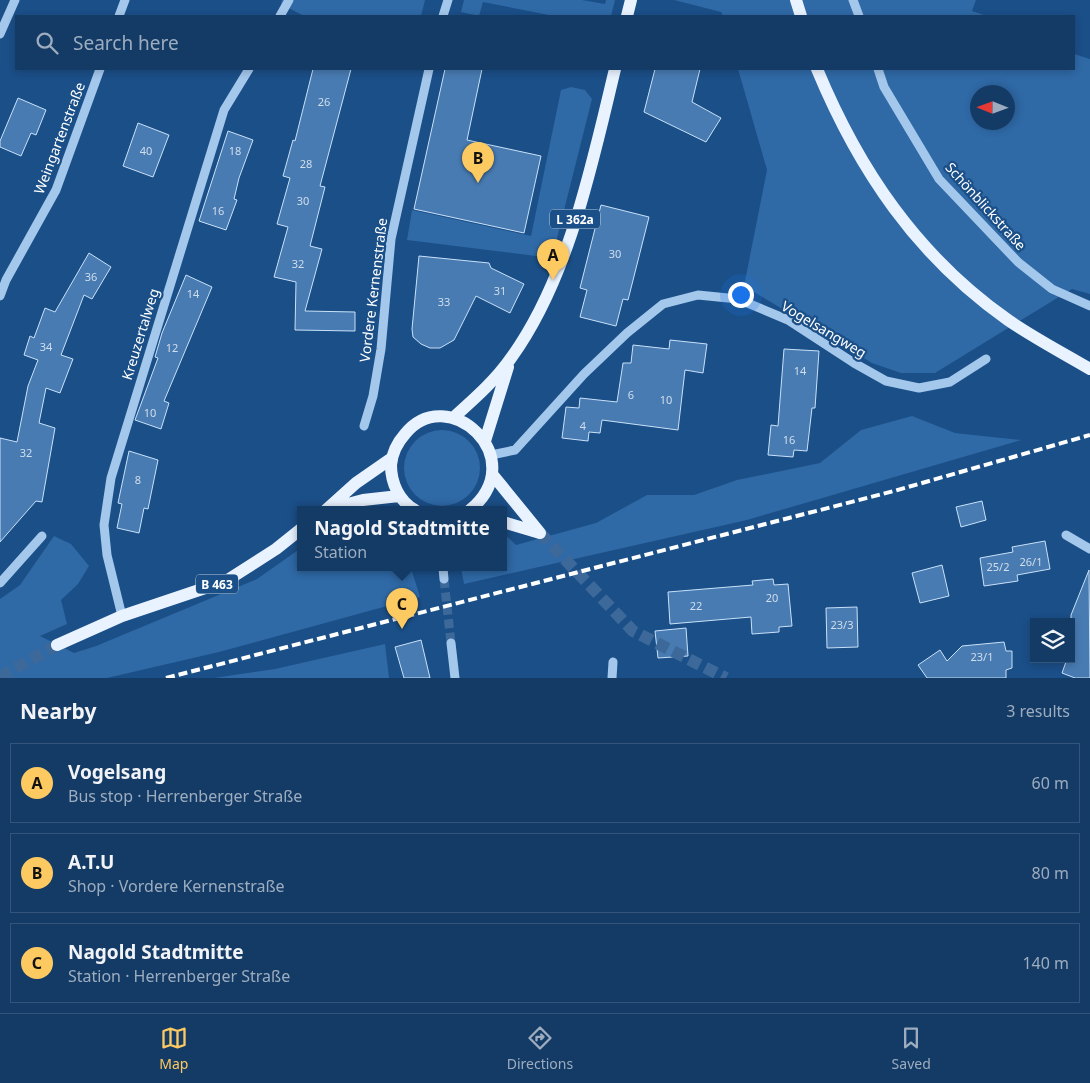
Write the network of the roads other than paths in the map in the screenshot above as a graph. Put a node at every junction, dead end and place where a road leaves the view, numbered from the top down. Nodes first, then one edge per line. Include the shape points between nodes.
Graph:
1 (15, 0) edge
2 (125, 0) edge
3 (289, 0) edge
4 (448, 0) edge
5 (631, 0) edge
6 (796, 0) edge
7 (853, 0) edge
8 (119, 15) edge
9 (281, 15) edge
10 (443, 15) edge
11 (627, 15) edge
12 (801, 15) edge
13 (859, 15) edge
14 (0, 34) edge
15 (100, 70) edge
16 (248, 70) edge
17 (429, 70) edge
18 (615, 70) edge
19 (817, 70) edge
20 (878, 70) edge
21 (0, 296) edge
22 (1090, 306) edge
23 (510, 360) junction
24 (986, 360) dead end
25 (1090, 368) edge
26 (452, 418) junction
27 (364, 426) dead end
28 (485, 441) junction
29 (491, 455) junction
30 (392, 458) junction
31 (492, 474) junction
32 (399, 496) junction
33 (330, 506) edge
34 (341, 506) edge
35 (410, 506) edge
36 (475, 506) edge
37 (507, 523) edge
38 (297, 532) edge
39 (1066, 535) dead end
40 (42, 536) dead end
41 (1090, 549) edge
42 (443, 571) edge
43 (444, 579) tunnel mouth
44 (0, 583) edge
45 (122, 616) junction
46 (451, 643) tunnel mouth
47 (57, 645) tunnel mouth
48 (613, 662) dead end
49 (455, 678) edge
50 (612, 678) edge

1 - 14 street
2 - 8 street
3 - 9 street
4 - 10 street
5 - 11 main road
6 - 12 main road
7 - 13 street
15 - 21 street, Weingartenstraße via 56,190
16 - 45 street, Kreuzertalweg via 224,110 111,478 104,525 107,555
17 - 27 street, Vordere Kernenstraße via 391,240 381,349
18 - 23 main road, L 362a via 569,235 553,280 529,332
19 - 25 main road via 836,116 865,169 930,253 1008,320
20 - 22 street, Schönblickstraße via 884,86 939,179 1018,262 1052,289
23 - 26 main road, L 362a via 482,392
23 - 28 main road, L 362a
24 - 29 street, Vogelsangweg via 950,382 918,388 886,380 788,320 755,306 738,299 698,295 664,304 627,333 584,374 515,450
26 - 28 main road via 477,431
26 - 30 main road via 422,421 408,430
28 - 29 main road
29 - 31 main road
30 - 32 main road via 394,484
30 - 33 main road
31 - 36 main road via 488,489
31 - 37 main road via 540,533
32 - 34 main road
32 - 35 main road
38 - 45 main road, B 463 via 276,550 226,581
39 - 41 street
40 - 44 street
42 - 43 street
45 - 47 main road, B 463
46 - 49 street
48 - 50 street

